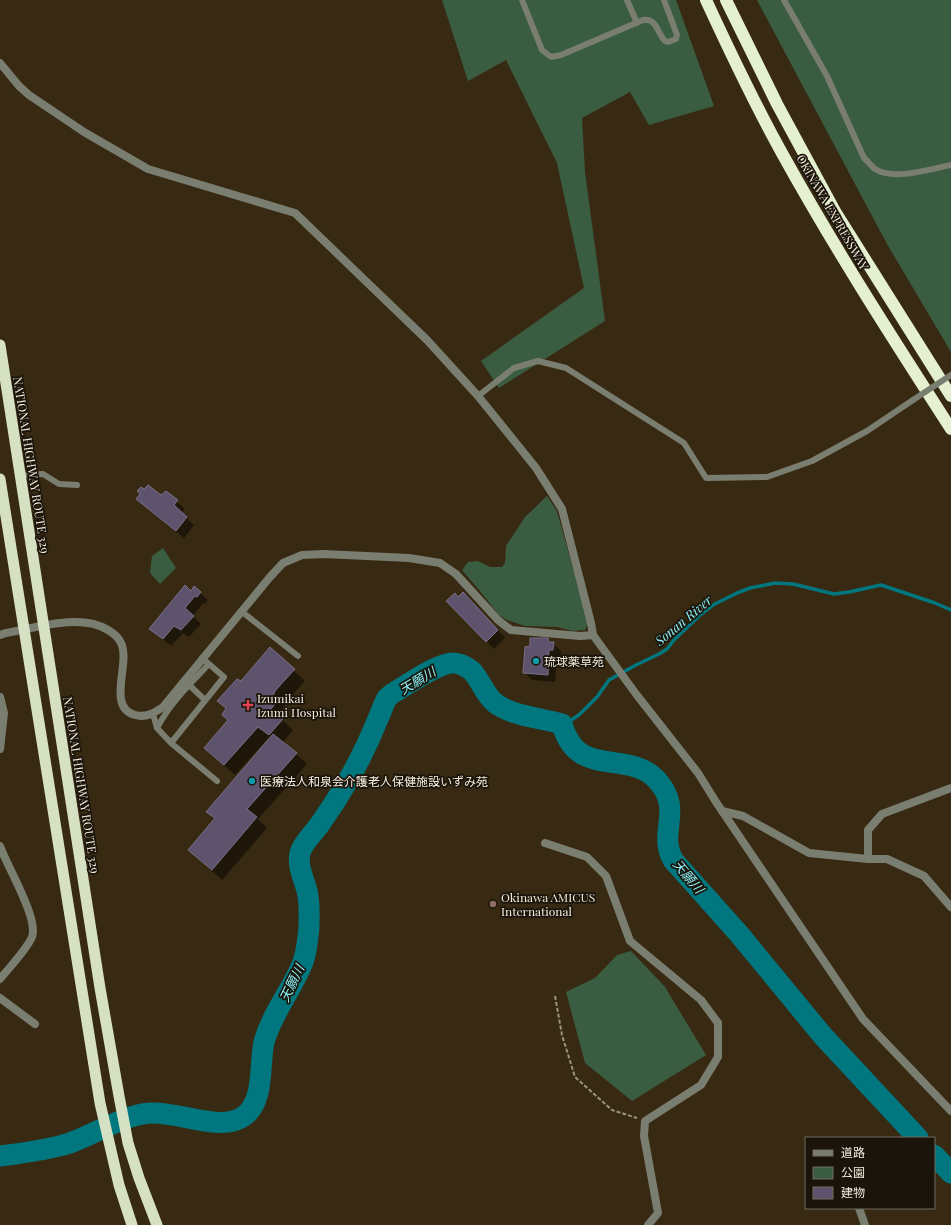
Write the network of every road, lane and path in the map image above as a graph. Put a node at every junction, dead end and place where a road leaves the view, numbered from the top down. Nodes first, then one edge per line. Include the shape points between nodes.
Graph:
1 (522, 0) edge
2 (628, 0) edge
3 (664, 0) edge
4 (706, 0) edge
5 (726, 0) edge
6 (784, 0) edge
7 (637, 23) junction
8 (0, 63) edge
9 (951, 165) edge
10 (0, 345) edge
11 (951, 375) edge
12 (478, 396) junction
13 (951, 396) edge
14 (951, 429) edge
15 (20, 475) junction
16 (0, 479) edge
17 (77, 485) dead end
18 (241, 611) junction
19 (45, 626) junction
20 (24, 630) junction
21 (0, 635) edge
22 (593, 635) junction
23 (298, 656) dead end
24 (206, 661) junction
25 (186, 683) junction
26 (0, 697) edge
27 (205, 700) junction
28 (153, 714) junction
29 (157, 728) junction
30 (171, 743) junction
31 (0, 749) edge
32 (217, 781) dead end
33 (951, 788) edge
34 (722, 811) junction
35 (545, 843) dead end
36 (0, 846) edge
37 (868, 859) junction
38 (949, 902) edge
39 (0, 978) edge
40 (555, 996) dead end
41 (0, 998) edge
42 (35, 1024) dead end
43 (951, 1111) edge
44 (645, 1121) junction
45 (859, 1209) edge
46 (132, 1225) edge
47 (157, 1225) edge
48 (648, 1225) edge
49 (866, 1225) edge

1 - 7 lane via 542,50 551,57
2 - 7 lane
3 - 7 lane via 677,35 676,39 665,41 649,19
4 - 14 highway, OKINAWA EXPRESSWAY via 786,161 866,295
5 - 13 highway, OKINAWA EXPRESSWAY via 771,92 836,213
6 - 9 lane via 827,76 864,158 875,169 889,174 918,172
8 - 12 street via 29,95 84,132 148,169 296,213 427,340
10 - 15 highway, NATIONAL HIGHWAY ROUTE 329
11 - 12 lane, bridge via 867,431 812,461 768,477 706,478 684,443 566,368 538,360 514,368
12 - 22 street via 536,468 562,509
15 - 17 lane via 43,474 59,484
15 - 19 highway, NATIONAL HIGHWAY ROUTE 329
16 - 20 highway
18 - 22 street via 283,563 302,555 409,558 440,563 456,574 498,620 512,630
18 - 23 lane
18 - 24 street
19 - 20 street
19 - 28 street via 86,623 108,630 118,638 122,643 124,661 121,703 130,713 141,717
19 - 47 highway, NATIONAL HIGHWAY ROUTE 329 via 119,1096 128,1143
20 - 21 street
20 - 46 highway via 100,1103 119,1185
22 - 34 street via 698,773
24 - 25 street
24 - 27 lane via 224,677
25 - 27 lane
25 - 28 street
25 - 29 lane
26 - 31 street via 4,713
27 - 30 lane
28 - 29 lane
29 - 30 lane
30 - 32 lane
33 - 37 street via 882,814 868,830
34 - 37 street via 743,816 809,853
34 - 43 street via 863,1019
35 - 44 street via 587,857 606,876 630,941 702,1000 718,1023 718,1057 701,1086
36 - 39 street via 27,906 33,926 32,936
37 - 38 street via 887,859 924,876
40 - 44 path via 562,1035 575,1077 612,1110
41 - 42 street
44 - 48 street via 644,1136 658,1213
45 - 49 street

